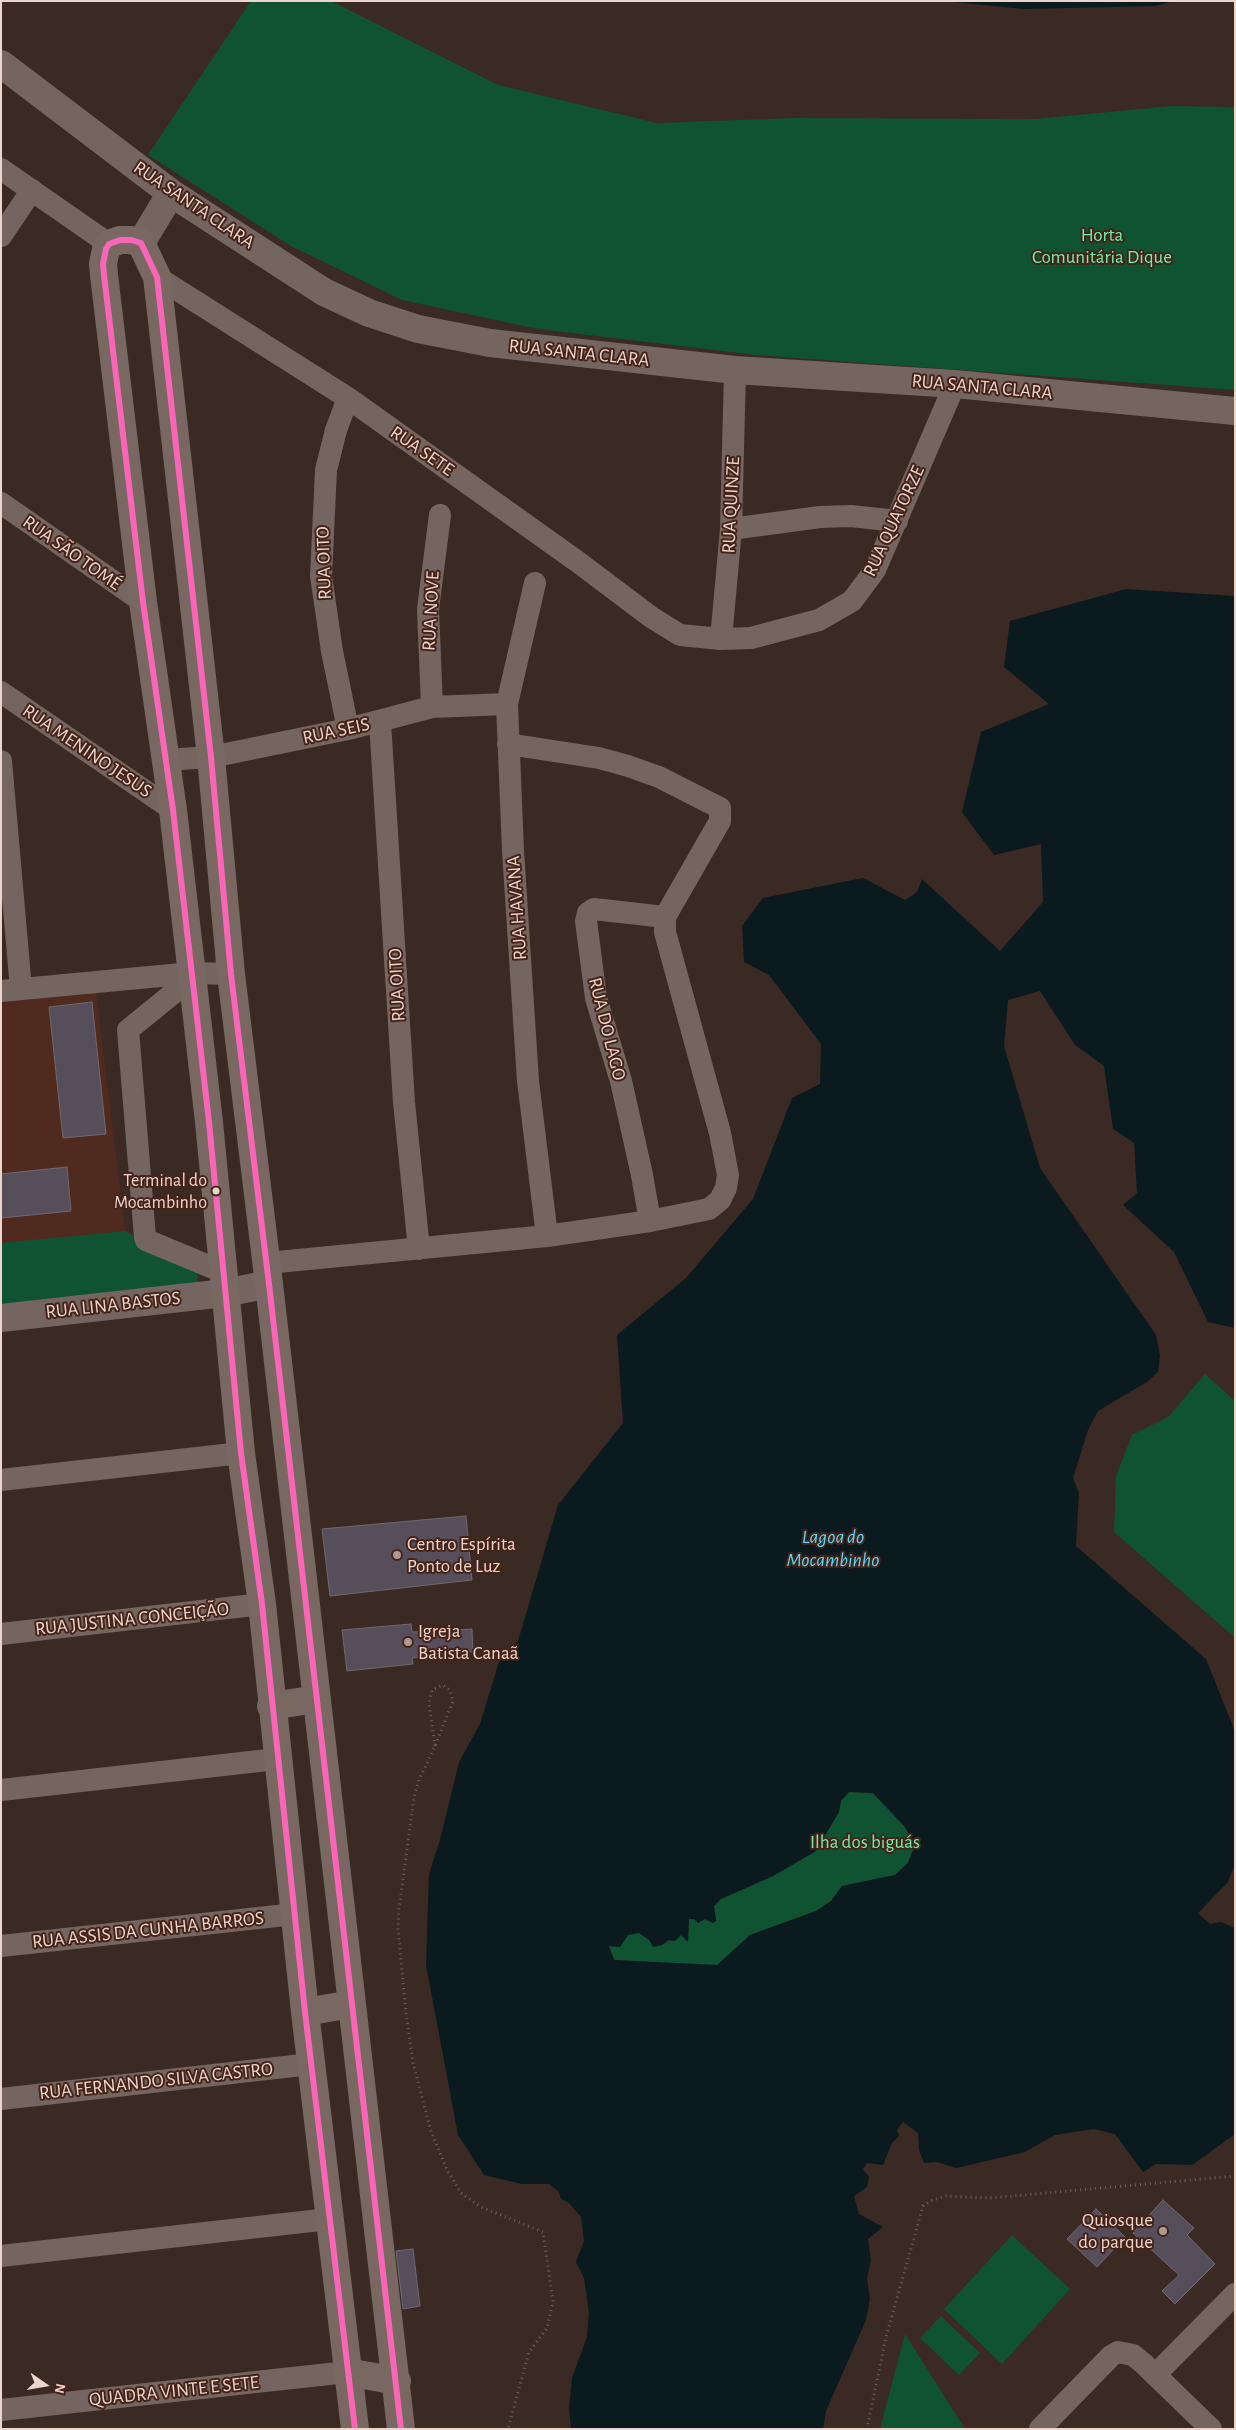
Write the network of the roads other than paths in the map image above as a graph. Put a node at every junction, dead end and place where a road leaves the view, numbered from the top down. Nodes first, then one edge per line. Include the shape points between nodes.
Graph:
1 (1, 64) edge
2 (1, 168) edge
3 (32, 190) junction
4 (171, 193) junction
5 (1, 236) edge
6 (141, 243) junction
7 (109, 244) junction
8 (157, 277) junction
9 (735, 370) junction
10 (955, 384) junction
11 (348, 398) junction
12 (1235, 411) edge
13 (1, 504) edge
14 (440, 515) dead end
15 (898, 521) junction
16 (731, 529) junction
17 (535, 583) dead end
18 (143, 602) junction
19 (680, 635) joint
20 (721, 639) junction
21 (1, 692) edge
22 (507, 704) junction
23 (432, 707) junction
24 (380, 722) junction
25 (348, 729) junction
26 (508, 744) junction
27 (211, 757) junction
28 (1, 760) edge
29 (165, 760) junction
30 (173, 810) junction
31 (665, 917) junction
32 (231, 974) junction
33 (192, 975) junction
34 (11, 990) edge
35 (650, 1221) junction
36 (547, 1236) junction
37 (419, 1249) junction
38 (268, 1274) junction
39 (224, 1282) junction
40 (1, 1318) edge
41 (241, 1453) junction
42 (1, 1480) edge
43 (262, 1604) junction
44 (1, 1634) edge
45 (317, 1698) junction
46 (271, 1706) junction
47 (277, 1759) junction
48 (1, 1790) edge
49 (295, 1914) junction
50 (1, 1946) edge
51 (352, 2004) junction
52 (305, 2012) junction
53 (311, 2064) junction
54 (1, 2099) edge
55 (329, 2218) junction
56 (1, 2256) edge
57 (1235, 2294) edge
58 (347, 2372) junction
59 (1155, 2375) junction
60 (397, 2381) junction
61 (1, 2410) edge
62 (355, 2429) edge
63 (401, 2429) edge
64 (1040, 2429) edge
65 (1211, 2429) edge

1 - 4 street, RUA SANTA CLARA
2 - 3 street
3 - 5 street
3 - 7 street
4 - 6 street
4 - 9 street, RUA SANTA CLARA via 324,292 418,329 499,344
6 - 7 main road via 125,239
6 - 8 main road
7 - 18 main road via 103,270
8 - 11 street, RUA SETE
8 - 27 main road
9 - 10 street, RUA SANTA CLARA
9 - 16 street, RUA QUINZE
10 - 12 street, RUA SANTA CLARA
10 - 15 street, RUA QUATORZE
11 - 19 street, RUA SETE via 650,617
11 - 25 street, RUA OITO via 326,470 321,576
13 - 18 street, RUA SÃO TOMÉ
14 - 23 street, RUA NOVE via 428,609
15 - 16 street via 850,516 820,517
15 - 20 street, RUA QUATORZE via 875,570 852,601 819,620 750,638
16 - 20 street, RUA QUINZE
17 - 22 street, RUA HAVANA
18 - 29 main road
19 - 20 street, RUA QUATORZE
21 - 30 street, RUA MENINO JESUS
22 - 23 street, RUA SEIS
22 - 26 street, RUA HAVANA
23 - 24 street, RUA SEIS
24 - 25 street, RUA SEIS
24 - 37 street, RUA OITO via 404,1102
25 - 27 street, RUA SEIS
26 - 31 street via 599,758 628,766 659,777 720,808 720,821
26 - 36 street, RUA HAVANA via 528,1081
27 - 29 street, RUA SEIS
27 - 32 main road
28 - 34 street
29 - 30 main road
30 - 33 main road
31 - 35 street via 668,948 720,1133 728,1175 720,1200 709,1209
31 - 35 street, RUA DO LAGO via 594,909 588,913 586,921 596,998 621,1081
32 - 33 street
32 - 38 main road
33 - 34 street
33 - 39 main road
33 - 39 street via 128,1030 145,1237
35 - 36 street
36 - 37 street
37 - 38 street
38 - 39 street, RUA LINA BASTOS
38 - 45 main road
39 - 40 street, RUA LINA BASTOS
39 - 41 main road
41 - 42 street
41 - 43 main road
43 - 44 street, RUA JUSTINA CONCEIÇÃO
43 - 46 main road
45 - 46 main road
45 - 51 main road
46 - 47 main road
47 - 48 street
47 - 49 main road
49 - 50 street, RUA ASSIS DA CUNHA BARROS
49 - 52 main road
51 - 52 main road
51 - 60 main road
52 - 53 main road
53 - 54 street, RUA FERNANDO SILVA CASTRO
53 - 55 main road
55 - 56 street
55 - 58 main road
57 - 59 street
58 - 60 main road
58 - 61 street, QUADRA VINTE E SETE
58 - 62 main road
59 - 64 street via 1133,2355 1118,2352
59 - 65 street
60 - 63 main road

